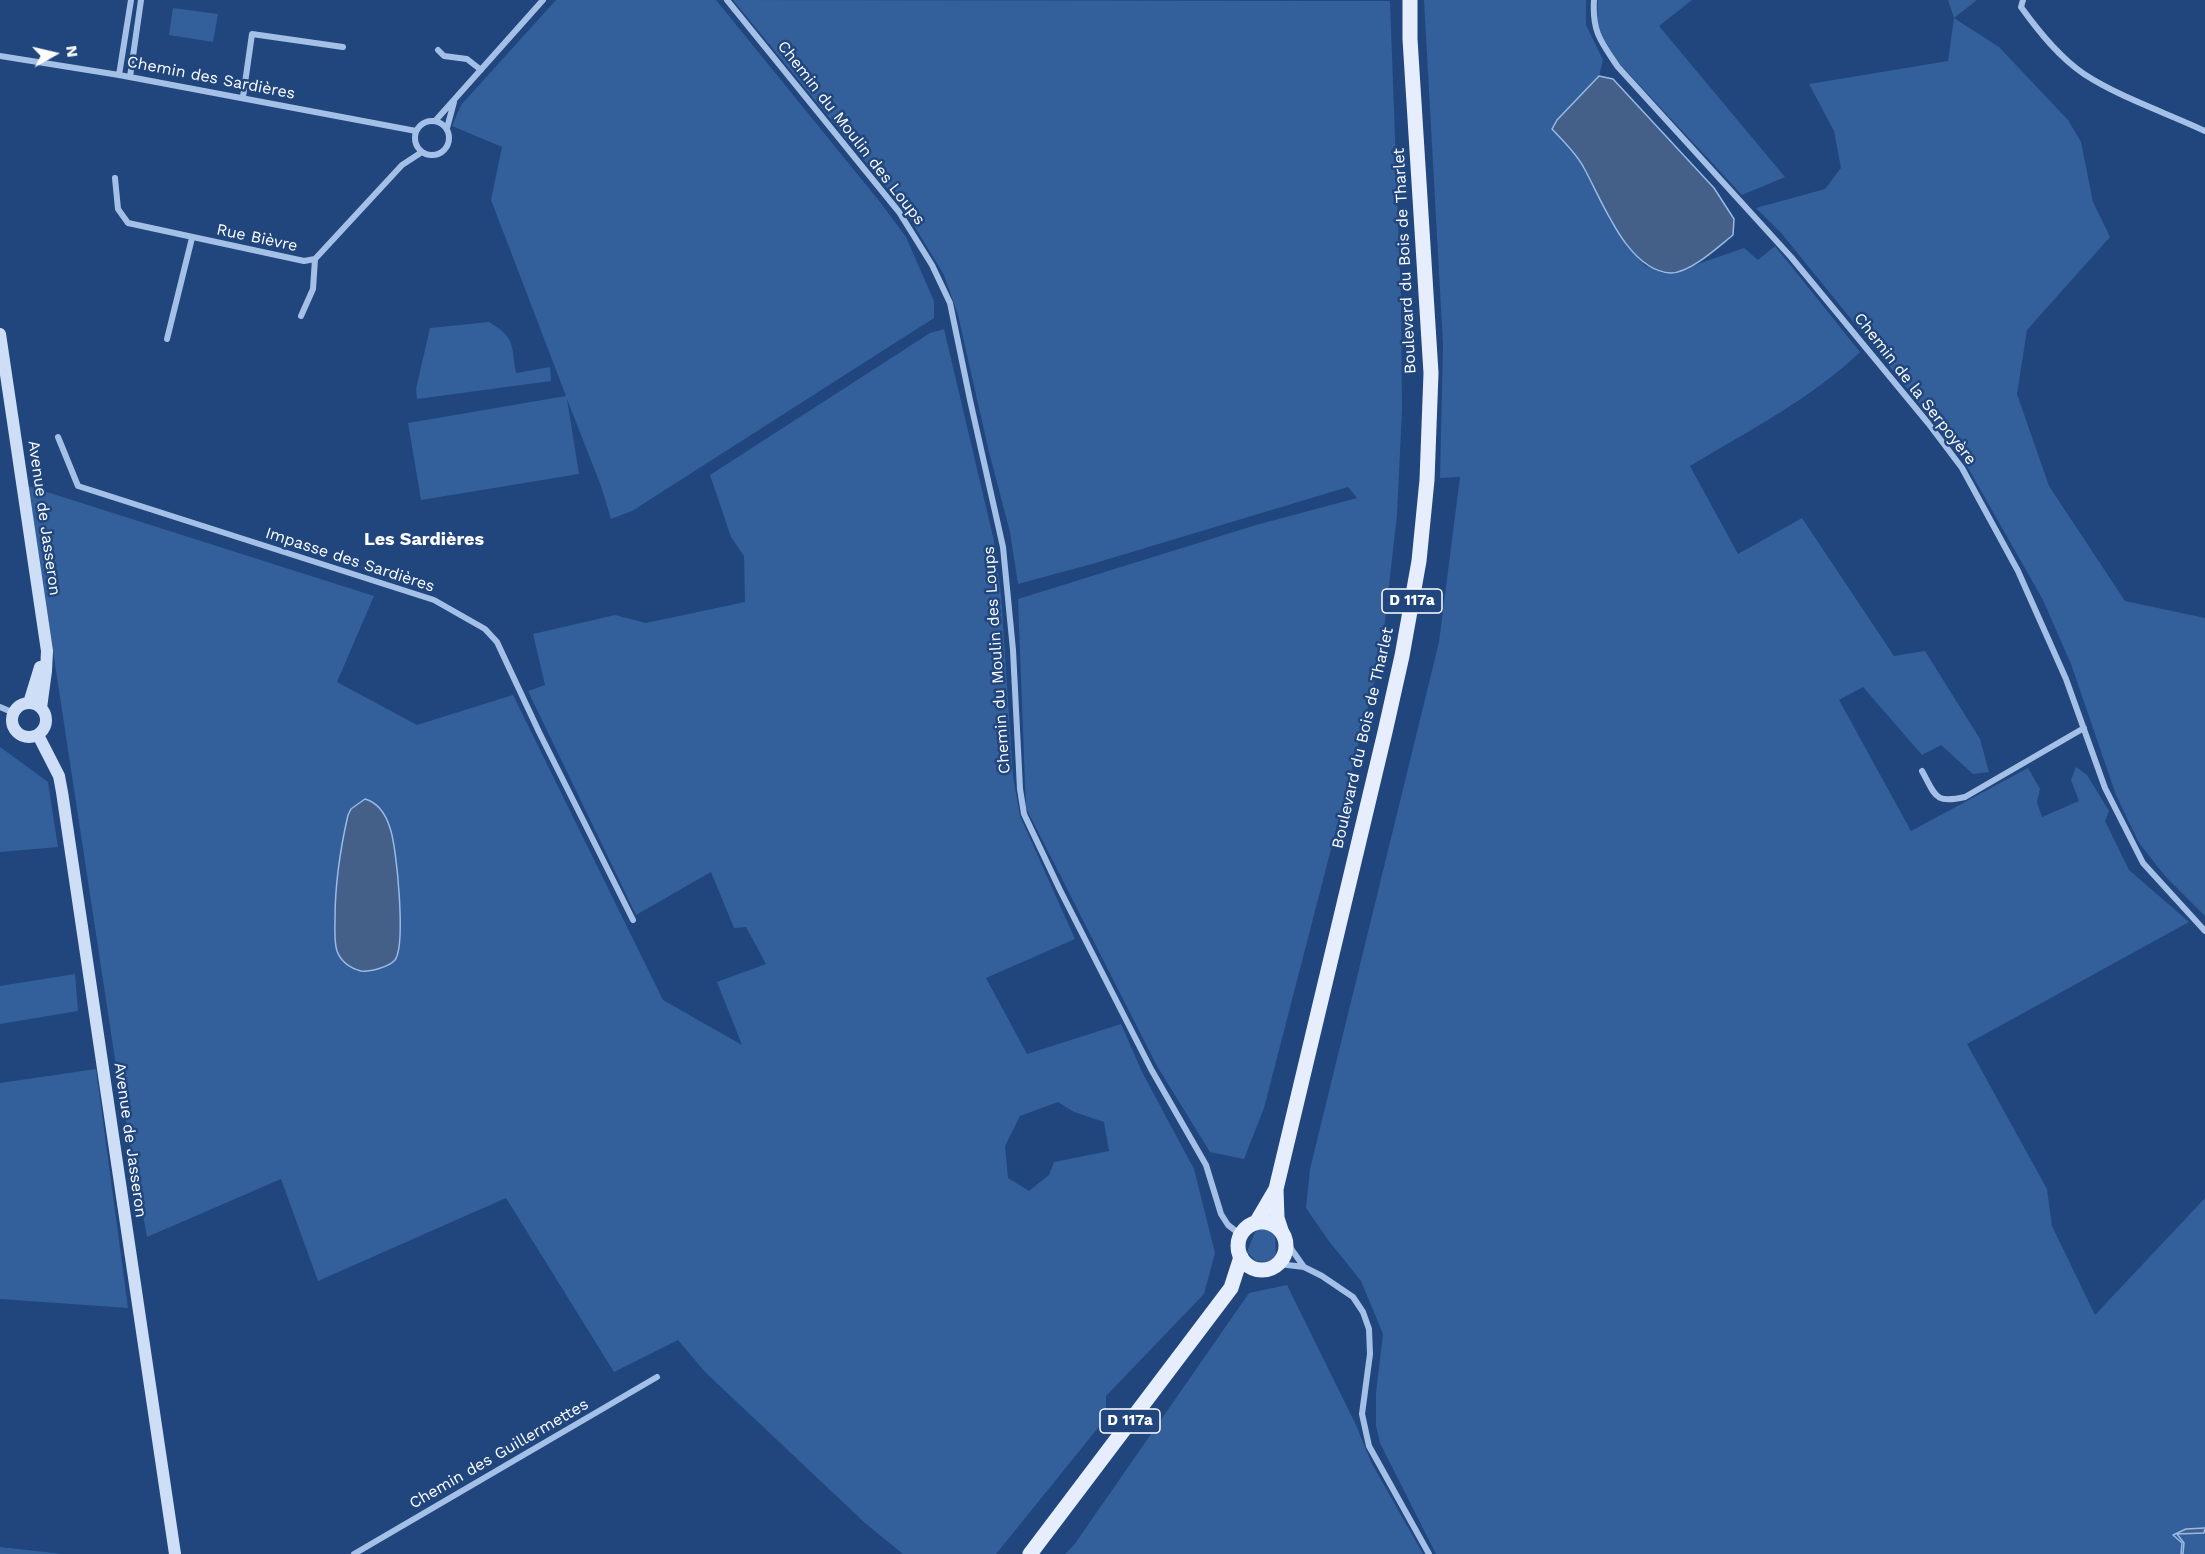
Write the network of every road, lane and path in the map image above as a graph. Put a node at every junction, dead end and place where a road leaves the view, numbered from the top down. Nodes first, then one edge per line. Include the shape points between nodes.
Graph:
1 (131, 0) edge
2 (141, 0) edge
3 (543, 0) edge
4 (727, 0) edge
5 (1410, 0) edge
6 (1594, 0) edge
7 (2023, 0) edge
8 (343, 47) dead end
9 (438, 50) dead end
10 (0, 56) edge
11 (481, 70) junction
12 (119, 75) junction
13 (130, 77) junction
14 (243, 97) junction
15 (455, 99) junction
16 (436, 120) junction
17 (447, 128) junction
18 (416, 131) junction
19 (2205, 131) edge
20 (422, 152) junction
21 (115, 178) dead end
22 (192, 238) junction
23 (315, 259) junction
24 (301, 316) dead end
25 (0, 334) edge
26 (167, 339) dead end
27 (0, 384) edge
28 (58, 437) dead end
29 (35, 706) junction
30 (0, 708) edge
31 (14, 713) junction
32 (2084, 728) junction
33 (38, 735) junction
34 (1922, 771) dead end
35 (633, 920) dead end
36 (2205, 931) edge
37 (1276, 1188) junction
38 (1256, 1223) junction
39 (1241, 1235) junction
40 (1285, 1238) junction
41 (1240, 1257) junction
42 (1279, 1264) junction
43 (1304, 1267) junction
44 (1258, 1271) junction
45 (1231, 1288) junction
46 (657, 1377) dead end
47 (175, 1554) edge
48 (354, 1554) edge
49 (1030, 1554) edge
50 (1429, 1554) edge

1 - 12 street
2 - 13 street
3 - 11 street
4 - 39 street, Chemin du Moulin des Loups via 899,212 950,303 1003,547 1024,814 1151,1069 1206,1165 1221,1214
5 - 37 main road, Boulevard du Bois de Tharlet / D 117a via 1431,373 1419,561 1385,732
6 - 32 street, Chemin de la Serpoyère via 1593,19 1598,36 1618,67 1791,257 1962,468 2018,571
7 - 19 street via 2021,8 2056,51 2083,73
8 - 14 street via 252,34
9 - 11 street via 444,56 467,59
10 - 12 street, Chemin des Sardières
11 - 15 street
12 - 13 street, Chemin des Sardières
13 - 14 street, Chemin des Sardières
14 - 18 street, Chemin des Sardières
15 - 16 street
15 - 17 street
16 - 17 street
16 - 18 street via 424,122
17 - 20 street via 449,140 442,152
18 - 20 street via 415,142
20 - 23 street, Rue Bièvre via 402,165
21 - 22 street, Rue Bièvre via 118,209 128,224
22 - 23 street, Rue Bièvre via 304,261
22 - 26 street
23 - 24 street via 313,289
25 - 29 main road, Avenue de Jasseron via 46,651 46,671
27 - 29 main road, Avenue de Jasseron via 42,652
28 - 35 street, Impasse des Sardières via 78,486 434,600 485,629 497,642
29 - 31 main road via 22,705
29 - 33 main road via 46,718
30 - 31 street
31 - 33 main road via 16,731 26,737
32 - 34 street via 1965,797 1947,801 1937,798
32 - 36 street, Chemin de la Serpoyère via 2105,788 2143,863
33 - 47 main road, Avenue de Jasseron via 59,776 62,792
37 - 38 main road, Boulevard du Bois de Tharlet / D 117a
37 - 40 main road, Boulevard du Bois de Tharlet / D 117a via 1277,1218
38 - 39 main road
38 - 40 main road via 1274,1225
39 - 41 main road
40 - 42 main road via 1284,1258
40 - 43 street
41 - 44 main road
41 - 45 main road, D 117a
42 - 43 street
42 - 44 main road
43 - 50 street via 1341,1288 1363,1312 1369,1329 1370,1354 1362,1414 1369,1446
44 - 45 main road, D 117a
45 - 49 main road, D 117a
46 - 48 street, Chemin des Guillermettes

